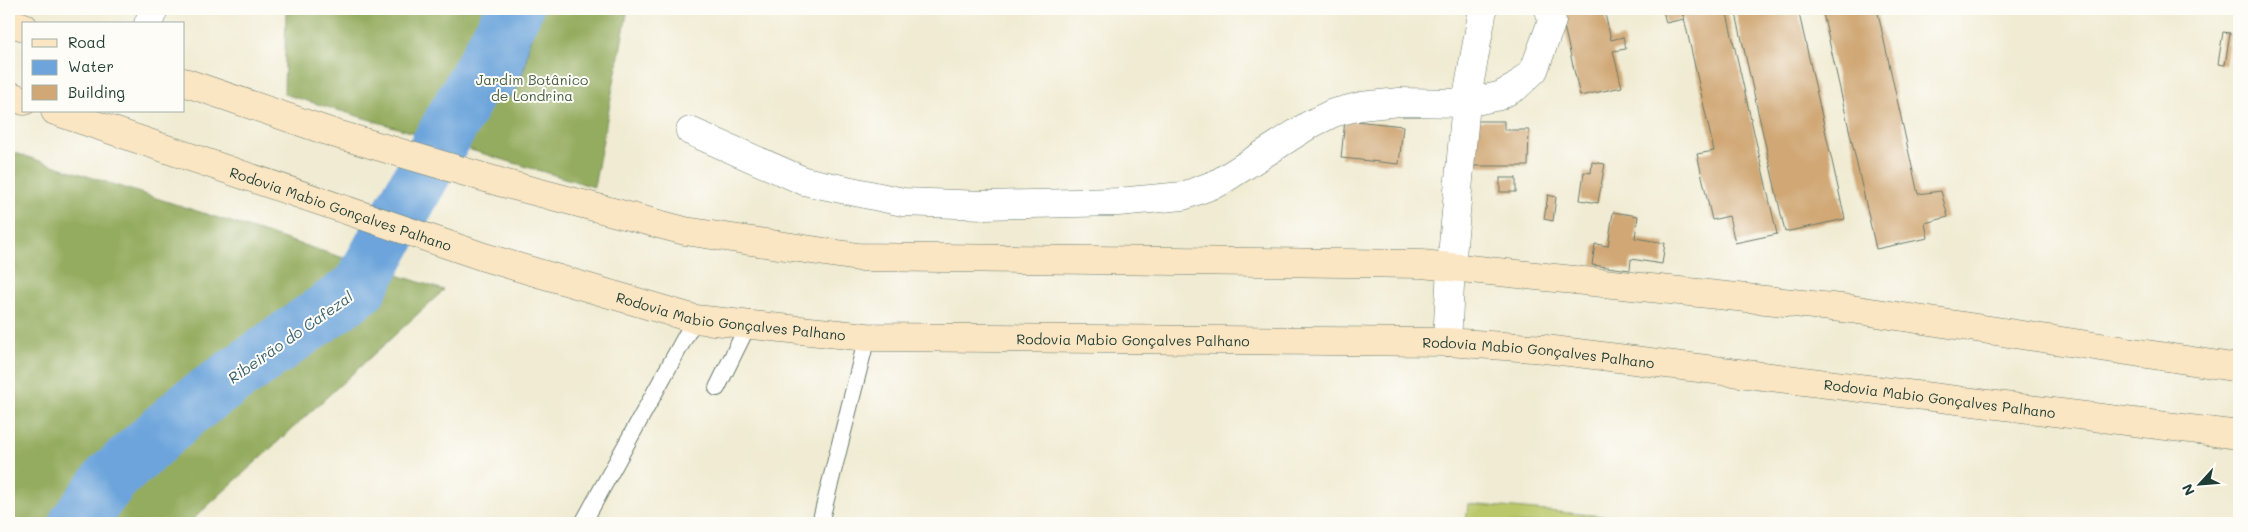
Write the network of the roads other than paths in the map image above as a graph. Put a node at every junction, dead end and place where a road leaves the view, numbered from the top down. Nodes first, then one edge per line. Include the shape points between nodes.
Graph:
1 (154, 9) edge
2 (1483, 9) edge
3 (1549, 9) edge
4 (9, 22) edge
5 (149, 22) edge
6 (22, 26) edge
7 (185, 82) edge
8 (9, 96) edge
9 (22, 99) edge
10 (1466, 103) junction
11 (58, 112) edge
12 (690, 131) dead end
13 (1451, 267) junction
14 (695, 319) junction
15 (748, 325) junction
16 (867, 337) junction
17 (1447, 342) junction
18 (2239, 368) edge
19 (717, 388) dead end
20 (2239, 435) edge
21 (584, 523) edge
22 (820, 523) edge

1 - 5 street
2 - 10 street
3 - 10 street via 1552,22 1534,70 1516,87 1499,96
4 - 6 main road
7 - 13 main road via 333,133 503,183 685,231 858,257 1422,264
8 - 9 main road
10 - 12 street via 1399,102 1333,113 1218,183 1183,196 1118,202 984,205 903,202 804,181
10 - 13 street
11 - 14 main road, Rodovia Mabio Gonçalves Palhano via 484,257
13 - 17 street
13 - 18 main road via 1851,309
14 - 15 main road, Rodovia Mabio Gonçalves Palhano
14 - 21 lane
15 - 16 main road, Rodovia Mabio Gonçalves Palhano
15 - 19 lane
16 - 17 main road, Rodovia Mabio Gonçalves Palhano
16 - 22 lane
17 - 20 main road, Rodovia Mabio Gonçalves Palhano via 1545,349

